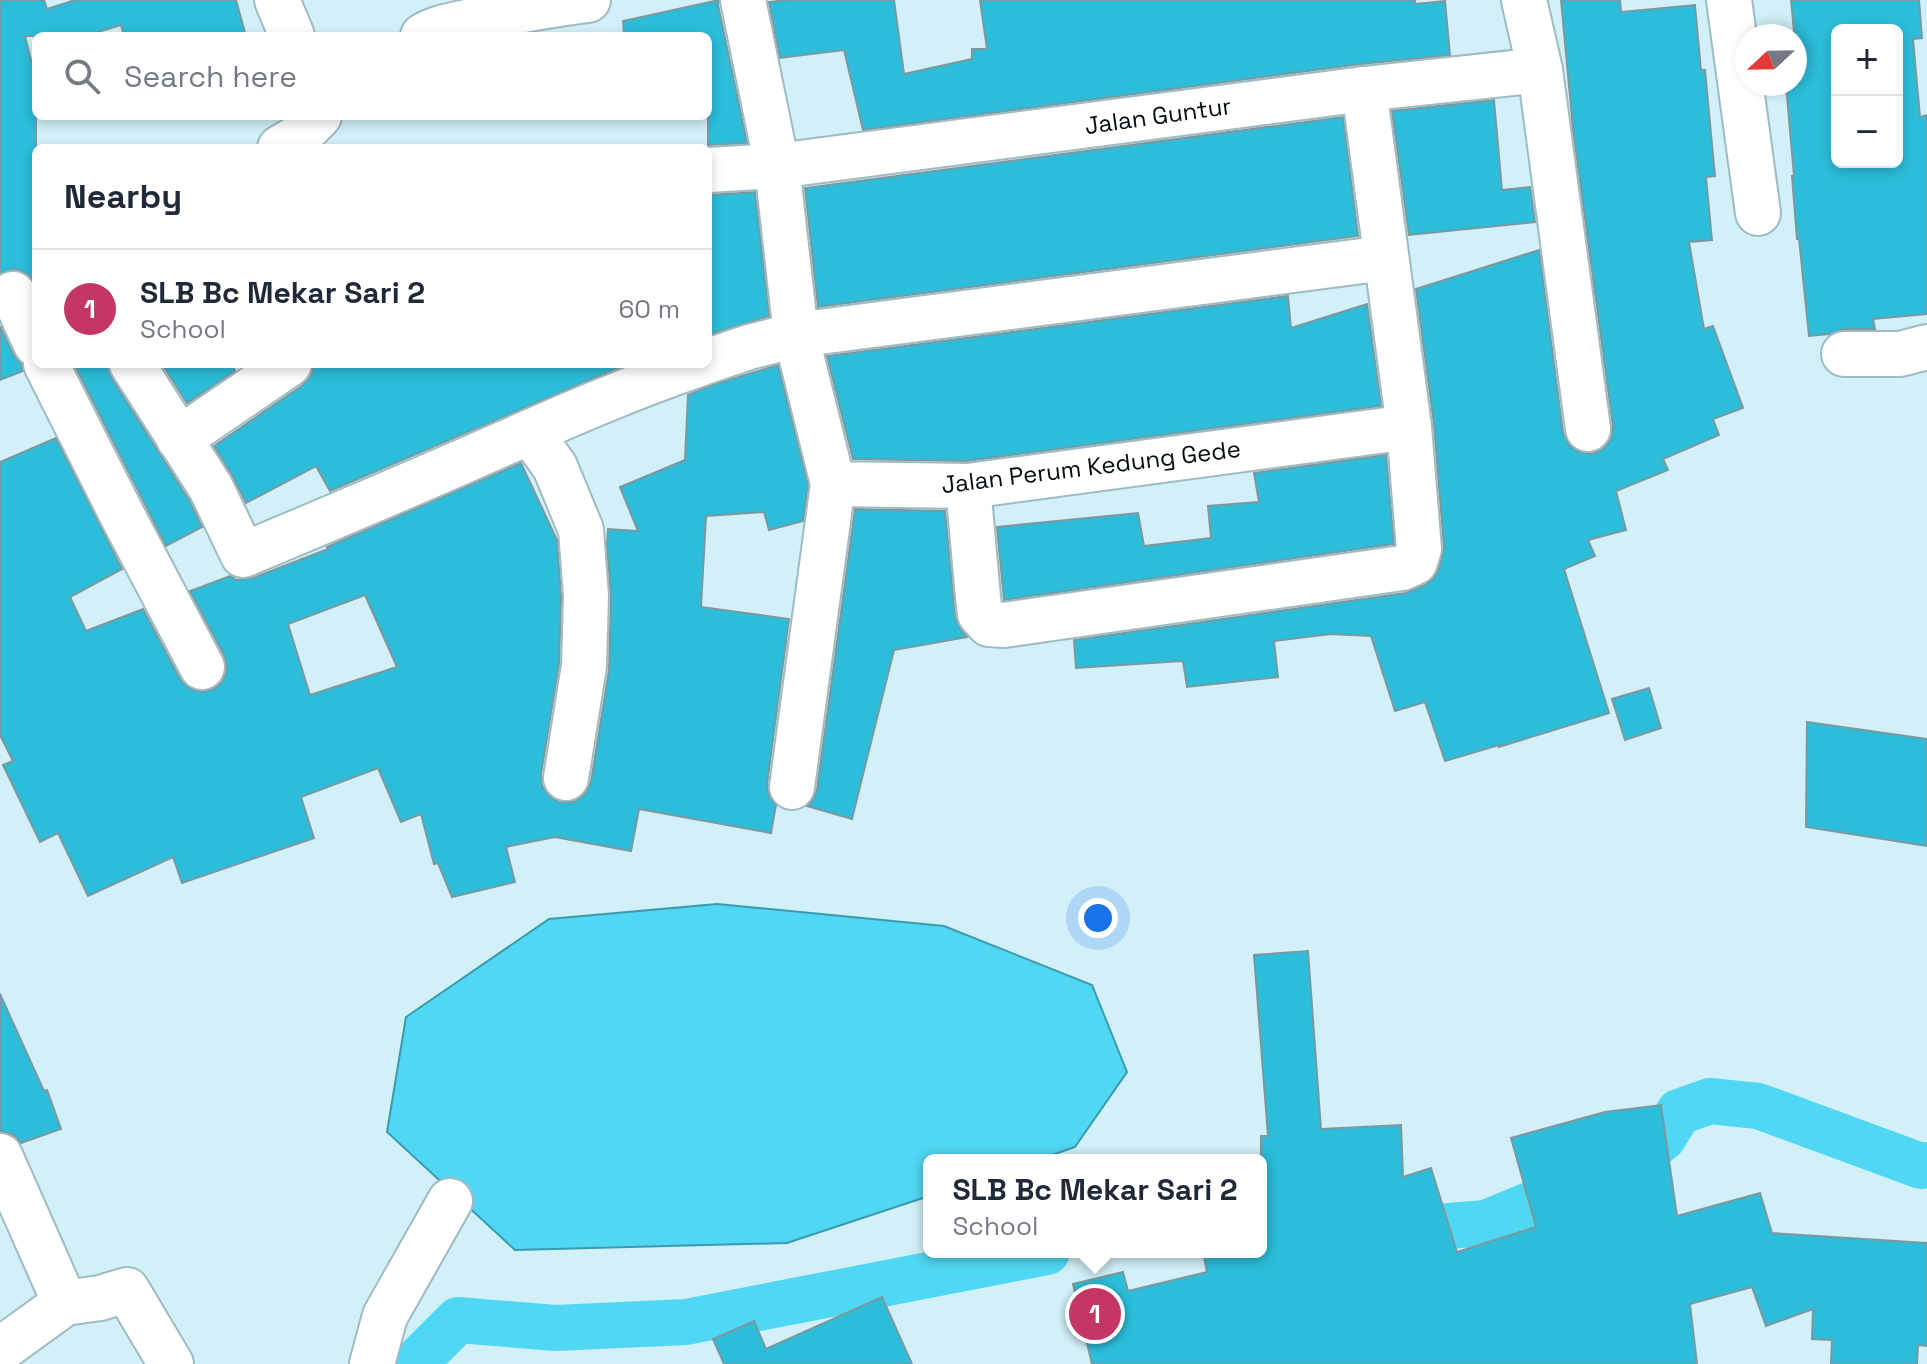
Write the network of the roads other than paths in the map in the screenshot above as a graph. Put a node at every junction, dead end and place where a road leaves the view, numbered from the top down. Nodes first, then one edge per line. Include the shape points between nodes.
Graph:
1 (277, 0) edge
2 (588, 0) edge
3 (743, 0) edge
4 (1524, 0) edge
5 (1729, 0) edge
6 (290, 32) edge
7 (429, 32) edge
8 (1540, 70) junction
9 (1364, 89) junction
10 (315, 120) edge
11 (287, 144) edge
12 (777, 166) junction
13 (712, 170) edge
14 (1758, 213) dead end
15 (1385, 258) junction
16 (16, 292) edge
17 (32, 334) edge
18 (796, 335) junction
19 (1927, 347) edge
20 (1844, 354) dead end
21 (712, 360) edge
22 (48, 368) edge
23 (135, 368) edge
24 (283, 368) edge
25 (688, 368) edge
26 (1409, 427) junction
27 (1588, 429) dead end
28 (530, 432) junction
29 (179, 439) junction
30 (833, 484) junction
31 (968, 486) junction
32 (202, 667) dead end
33 (566, 778) dead end
34 (792, 787) dead end
35 (0, 1156) edge
36 (450, 1201) dead end
37 (65, 1303) junction
38 (0, 1350) edge
39 (171, 1364) edge
40 (372, 1364) edge

1 - 6 street
2 - 7 street
3 - 12 street
4 - 8 street
5 - 14 street
8 - 9 street, Jalan Guntur
8 - 27 street
9 - 12 street, Jalan Guntur
9 - 15 street
10 - 11 street
12 - 13 street, Jalan Guntur
12 - 18 street
15 - 18 street
15 - 26 street
16 - 17 street
18 - 21 street
18 - 30 street
19 - 20 street via 1900,354
22 - 32 street
23 - 29 street
24 - 29 street
25 - 28 street
26 - 31 street, Jalan Perum Kedung Gede
26 - 31 street via 1419,549 1415,562 1004,625 989,624 980,614
28 - 29 street via 243,555 211,488
28 - 33 street via 555,467 581,530 584,666
30 - 31 street, Jalan Perum Kedung Gede
30 - 34 street
35 - 37 street
36 - 40 street via 385,1316
37 - 38 street
37 - 39 street via 127,1290

